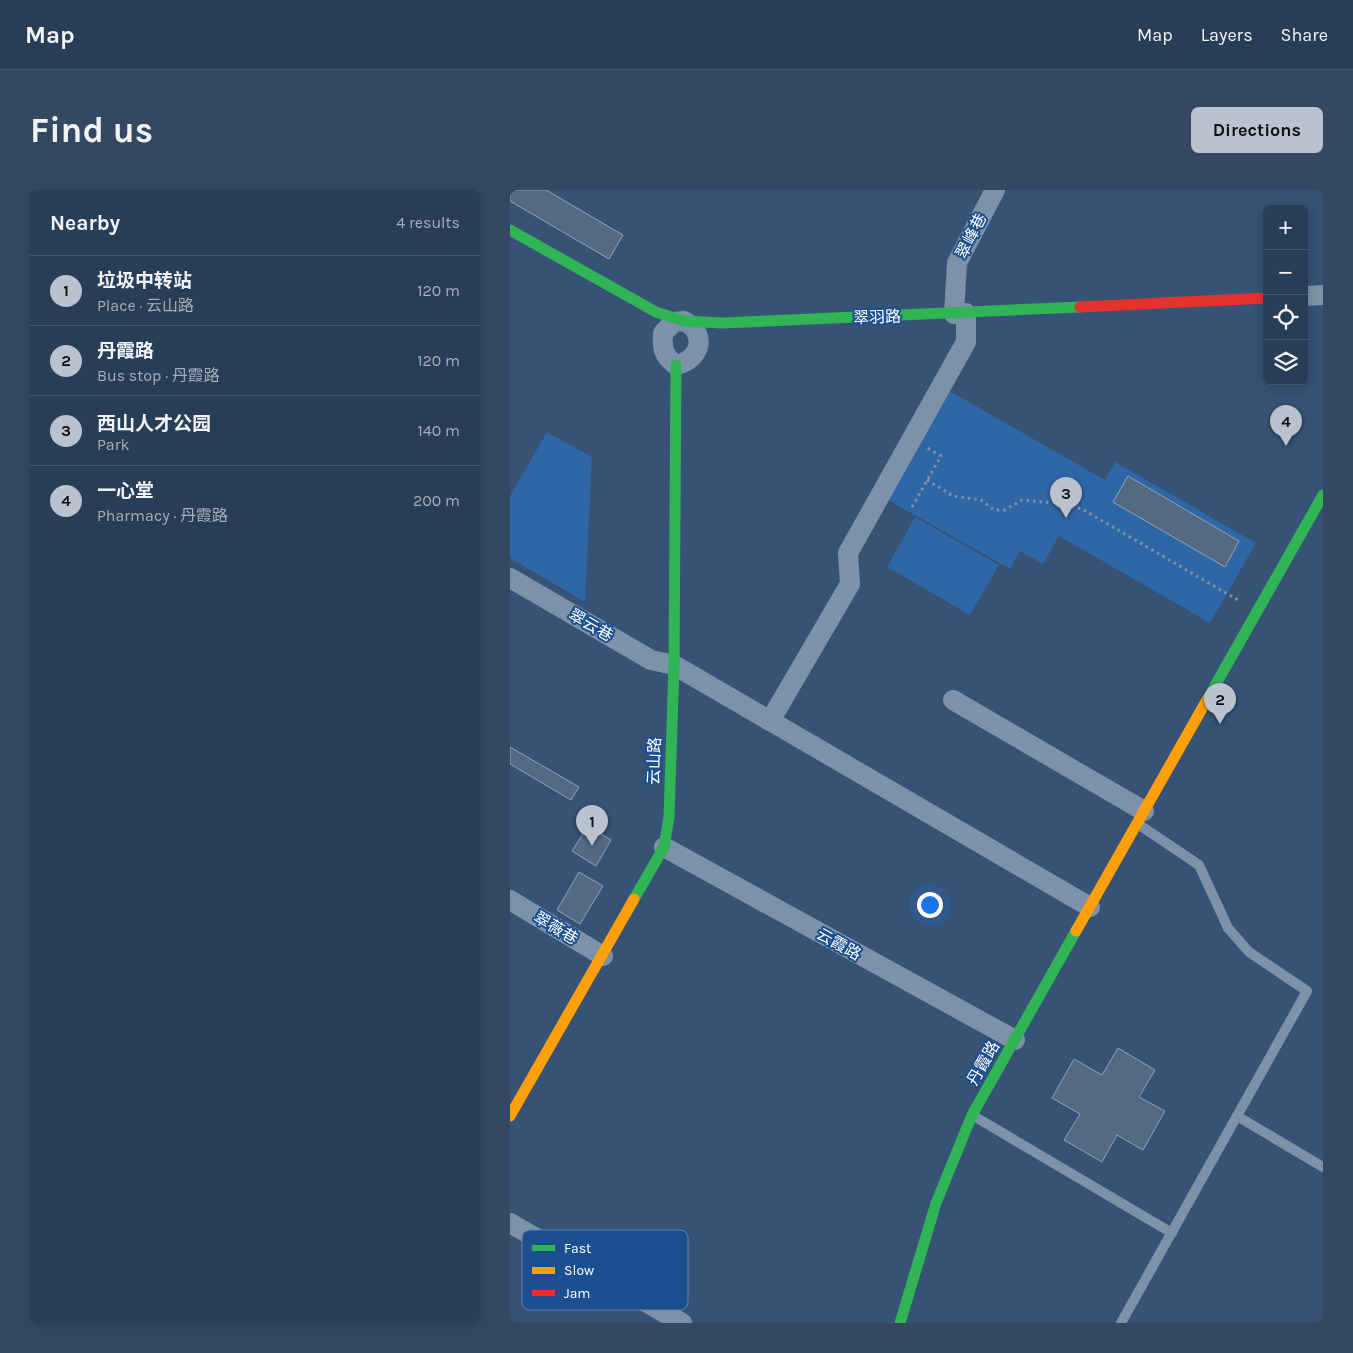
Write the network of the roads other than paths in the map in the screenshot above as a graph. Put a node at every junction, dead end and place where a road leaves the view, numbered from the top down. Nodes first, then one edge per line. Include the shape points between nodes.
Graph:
1 (995, 190) edge
2 (510, 230) edge
3 (1323, 295) edge
4 (1308, 296) edge
5 (1263, 298) edge
6 (960, 314) junction
7 (684, 321) junction
8 (676, 365) junction
9 (1323, 495) edge
10 (510, 578) edge
11 (674, 665) junction
12 (953, 700) dead end
13 (770, 721) junction
14 (1141, 817) junction
15 (664, 847) junction
16 (510, 900) edge
17 (1090, 907) junction
18 (603, 956) junction
19 (1015, 1040) junction
20 (512, 1110) edge
21 (972, 1115) junction
22 (1237, 1116) junction
23 (1323, 1167) edge
24 (510, 1223) edge
25 (522, 1230) edge
26 (1172, 1232) junction
27 (660, 1310) edge
28 (682, 1323) edge
29 (900, 1323) edge
30 (1120, 1323) edge

1 - 6 street, 翠峰巷 via 956,263
2 - 7 street, 翠羽路 via 656,312
3 - 4 street
5 - 6 street, 翠羽路
6 - 7 street, 翠羽路 via 722,324
6 - 13 street, 翠峰巷 via 966,342 848,553 850,584
7 - 8 street via 674,322 663,333 664,354
7 - 8 street via 696,332 697,353 692,359
8 - 11 street, 云山路
9 - 14 street, 丹霞路
10 - 11 street, 翠云巷 via 651,660
11 - 13 street, 翠云巷
11 - 15 street, 云山路 via 669,817
12 - 14 street
13 - 17 street, 翠云巷
14 - 17 street, 丹霞路
14 - 22 lane via 1200,865 1228,928 1249,952 1307,991
15 - 18 street, 云山路
15 - 19 street, 云霞路
16 - 18 street, 翠薇巷
17 - 19 street, 丹霞路
18 - 20 street, 云山路
19 - 21 street, 丹霞路
21 - 26 lane
21 - 29 street, 丹霞路 via 936,1203
22 - 23 lane
22 - 26 lane
24 - 25 street
26 - 30 lane
27 - 28 street

